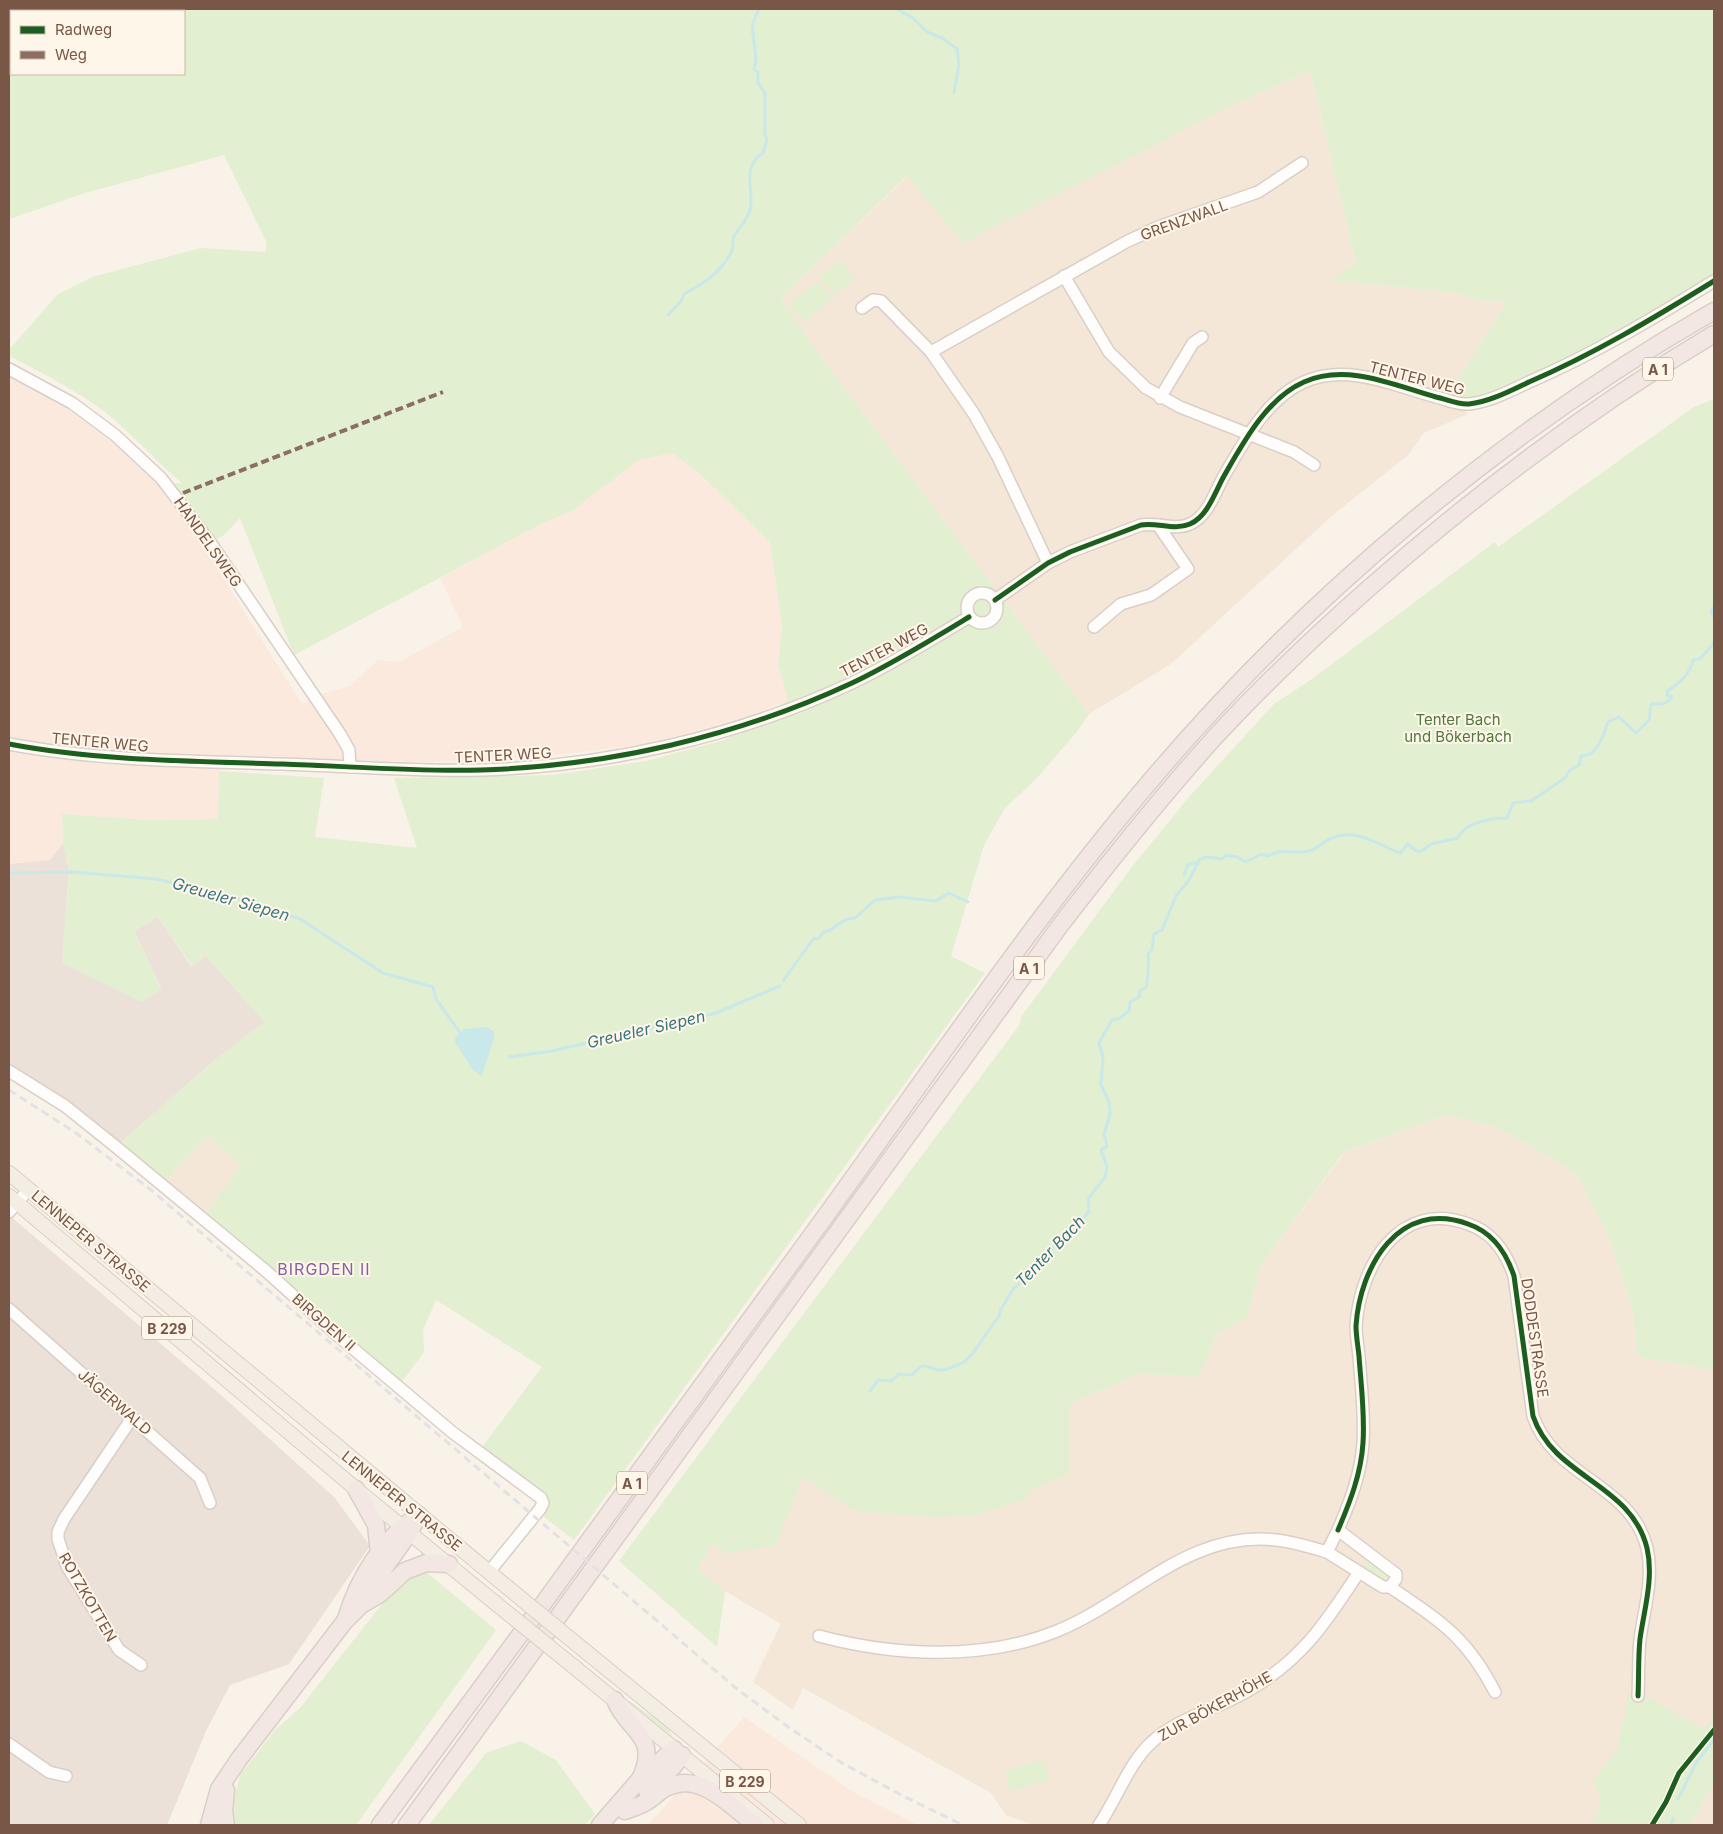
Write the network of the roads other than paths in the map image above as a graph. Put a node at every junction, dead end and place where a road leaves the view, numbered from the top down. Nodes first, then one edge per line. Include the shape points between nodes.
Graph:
1 (1302, 163) dead end
2 (1064, 276) junction
3 (1714, 281) edge
4 (862, 308) dead end
5 (1714, 310) edge
6 (1714, 334) edge
7 (1202, 337) dead end
8 (931, 352) junction
9 (9, 369) edge
10 (1160, 398) junction
11 (1250, 434) junction
12 (1314, 465) dead end
13 (1158, 525) junction
14 (1048, 563) junction
15 (995, 600) junction
16 (969, 617) junction
17 (1094, 627) dead end
18 (9, 744) edge
19 (350, 767) junction
20 (9, 1071) edge
21 (9, 1173) edge
22 (29, 1189) junction
23 (12, 1203) edge
24 (9, 1309) edge
25 (132, 1418) junction
26 (356, 1489) junction
27 (210, 1503) dead end
28 (419, 1515) junction
29 (406, 1530) junction
30 (1338, 1530) junction
31 (1328, 1552) junction
32 (379, 1553) junction
33 (448, 1564) junction
34 (489, 1572) junction
35 (1359, 1572) junction
36 (1390, 1587) junction
37 (366, 1603) junction
38 (345, 1621) junction
39 (819, 1636) dead end
40 (141, 1665) dead end
41 (1495, 1692) dead end
42 (1638, 1696) dead end
43 (615, 1700) junction
44 (691, 1737) junction
45 (9, 1744) edge
46 (678, 1752) junction
47 (66, 1776) dead end
48 (228, 1776) junction
49 (640, 1779) junction
50 (421, 1806) junction
51 (625, 1811) junction
52 (209, 1825) edge
53 (226, 1825) edge
54 (380, 1825) edge
55 (407, 1825) edge
56 (421, 1825) edge
57 (600, 1825) edge
58 (611, 1825) edge
59 (756, 1825) edge
60 (767, 1825) edge
61 (799, 1825) edge
62 (1099, 1825) edge

1 - 2 street, GRENZWALL via 1258,192 1158,228
2 - 8 street, GRENZWALL
2 - 10 street via 1109,352 1134,378
3 - 11 street, TENTER WEG via 1596,350 1486,400 1460,403 1370,378 1335,374 1292,388 1275,402
4 - 8 street via 874,300 881,301
5 - 54 highway, A 1 via 1524,434 1410,525 1280,642 1161,769 1037,923 645,1466
6 - 50 highway, A 1 via 1602,404 1483,491 1426,538 1294,657 1182,776 1120,847 1059,927
7 - 10 street via 1193,344
8 - 14 street via 988,438
9 - 19 street, HANDELSWEG via 72,403 115,435 161,478 210,542 340,734 349,750
10 - 11 street
11 - 12 street via 1294,452
11 - 13 street, TENTER WEG via 1201,517 1182,526
13 - 14 street, TENTER WEG via 1144,524 1121,531
13 - 17 street via 1188,569 1151,595 1121,604
14 - 15 street, TENTER WEG
15 - 16 street via 986,594 976,594 968,602
15 - 16 street via 996,616 988,623 978,623
16 - 19 street, TENTER WEG via 878,669 828,693 736,728 658,748 576,762 503,769
18 - 19 street, TENTER WEG via 91,756
20 - 34 street, BIRGDEN II via 65,1106 266,1271 452,1432 541,1498 543,1504 540,1509
21 - 22 main road, LENNEPER STRASSE / B 229
22 - 23 street
22 - 28 main road, LENNEPER STRASSE / B 229
23 - 26 main road, LENNEPER STRASSE / B 229
24 - 25 street, JÄGERWALD
25 - 27 street, JÄGERWALD via 200,1478
25 - 40 street, ROTZKOTTEN via 64,1519 58,1539 68,1566 119,1650
26 - 29 main road, LENNEPER STRASSE / B 229
26 - 32 highway via 376,1525
28 - 29 highway
28 - 34 main road, LENNEPER STRASSE / B 229
29 - 32 highway
29 - 33 main road, LENNEPER STRASSE / B 229
29 - 37 highway via 371,1588
30 - 31 street, DODDESTRASSE
30 - 36 street via 1396,1574
30 - 42 street, DODDESTRASSE via 1356,1486 1361,1461 1362,1411 1356,1327 1360,1299 1370,1269 1385,1244 1408,1226 1438,1218 1470,1224 1494,1240 1511,1268 1538,1431 1554,1452 1621,1504 1637,1524 1644,1540 1649,1582 1640,1641
31 - 35 street
31 - 39 street via 1274,1540 1243,1540 1210,1546 1169,1565 1079,1621 1034,1638 988,1648 894,1650
32 - 38 highway via 352,1598
33 - 37 highway via 426,1563 411,1568
33 - 43 main road, LENNEPER STRASSE / B 229, bridge
34 - 44 main road, LENNEPER STRASSE / B 229, bridge
35 - 36 street via 1383,1587
35 - 62 street, ZUR BÖKERHÖHE via 1320,1630 1290,1662 1249,1691 1174,1726 1149,1745
36 - 41 street via 1454,1632 1479,1663
37 - 38 highway
38 - 48 highway
43 - 46 main road, LENNEPER STRASSE / B 229
43 - 49 highway via 620,1714 640,1733 644,1742 646,1755
44 - 46 main road
44 - 61 main road, LENNEPER STRASSE / B 229
45 - 47 street via 49,1772
46 - 49 highway
46 - 51 highway via 673,1767
46 - 60 main road, LENNEPER STRASSE / B 229
48 - 52 highway via 216,1796
48 - 53 highway via 224,1812
49 - 57 highway
50 - 55 highway, A 1
50 - 56 highway
51 - 58 highway
51 - 59 highway via 647,1802 669,1786 684,1783 702,1786 716,1794

